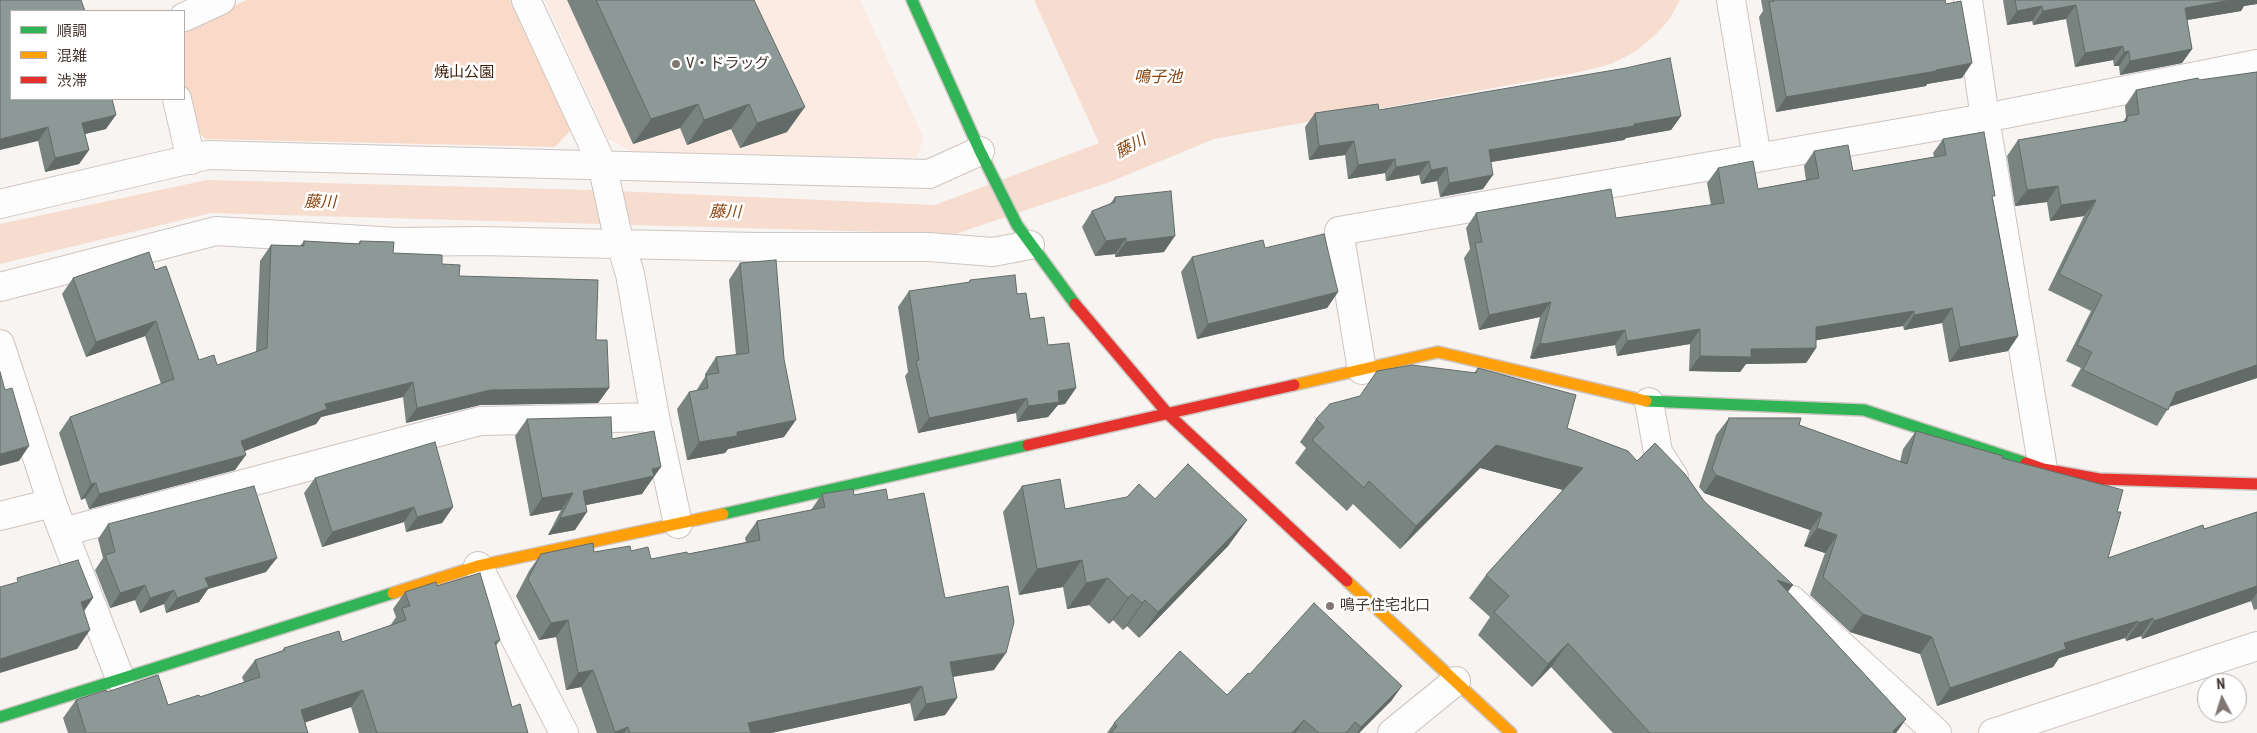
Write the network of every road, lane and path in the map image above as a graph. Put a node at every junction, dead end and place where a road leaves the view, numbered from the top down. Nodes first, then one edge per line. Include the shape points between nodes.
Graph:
1 (221, 0) edge
2 (526, 0) edge
3 (912, 0) edge
4 (1731, 0) edge
5 (1968, 0) edge
6 (185, 17) edge
7 (2257, 64) edge
8 (178, 100) edge
9 (1985, 118) junction
10 (1757, 158) junction
11 (191, 160) junction
12 (985, 162) junction
13 (604, 171) junction
14 (0, 204) edge
15 (1023, 235) junction
16 (618, 237) junction
17 (0, 287) edge
18 (0, 344) edge
19 (1362, 370) junction
20 (1648, 402) junction
21 (1168, 414) junction
22 (655, 417) junction
23 (2043, 470) junction
24 (2257, 484) edge
25 (1688, 498) edge
26 (52, 503) junction
27 (0, 516) edge
28 (678, 524) junction
29 (63, 532) junction
30 (478, 566) junction
31 (1770, 580) edge
32 (2257, 646) edge
33 (120, 678) junction
34 (1456, 682) junction
35 (0, 717) edge
36 (564, 733) edge
37 (1392, 733) edge
38 (1511, 733) edge
39 (1937, 733) edge
40 (1992, 733) edge

1 - 6 street
2 - 13 street
3 - 12 street
4 - 10 street
5 - 9 street
7 - 9 street
8 - 11 street
9 - 10 street
9 - 23 street
10 - 19 street via 1339,232
11 - 13 street via 208,156
11 - 14 street
12 - 13 street via 929,174
12 - 15 street
13 - 16 street
15 - 16 street via 993,252
15 - 21 street via 1066,293
16 - 17 street via 396,242 216,230
16 - 22 street via 630,274
18 - 26 street
19 - 20 street via 1438,352
19 - 21 street
20 - 23 street via 1864,410
20 - 25 street via 1658,452
21 - 28 street
21 - 34 street
22 - 28 street
22 - 29 street via 480,422
23 - 24 street via 2099,479
26 - 27 street
26 - 29 street
28 - 30 street
29 - 33 street
30 - 33 street
30 - 36 street
31 - 39 street
32 - 40 street
33 - 35 street
34 - 37 street
34 - 38 street

